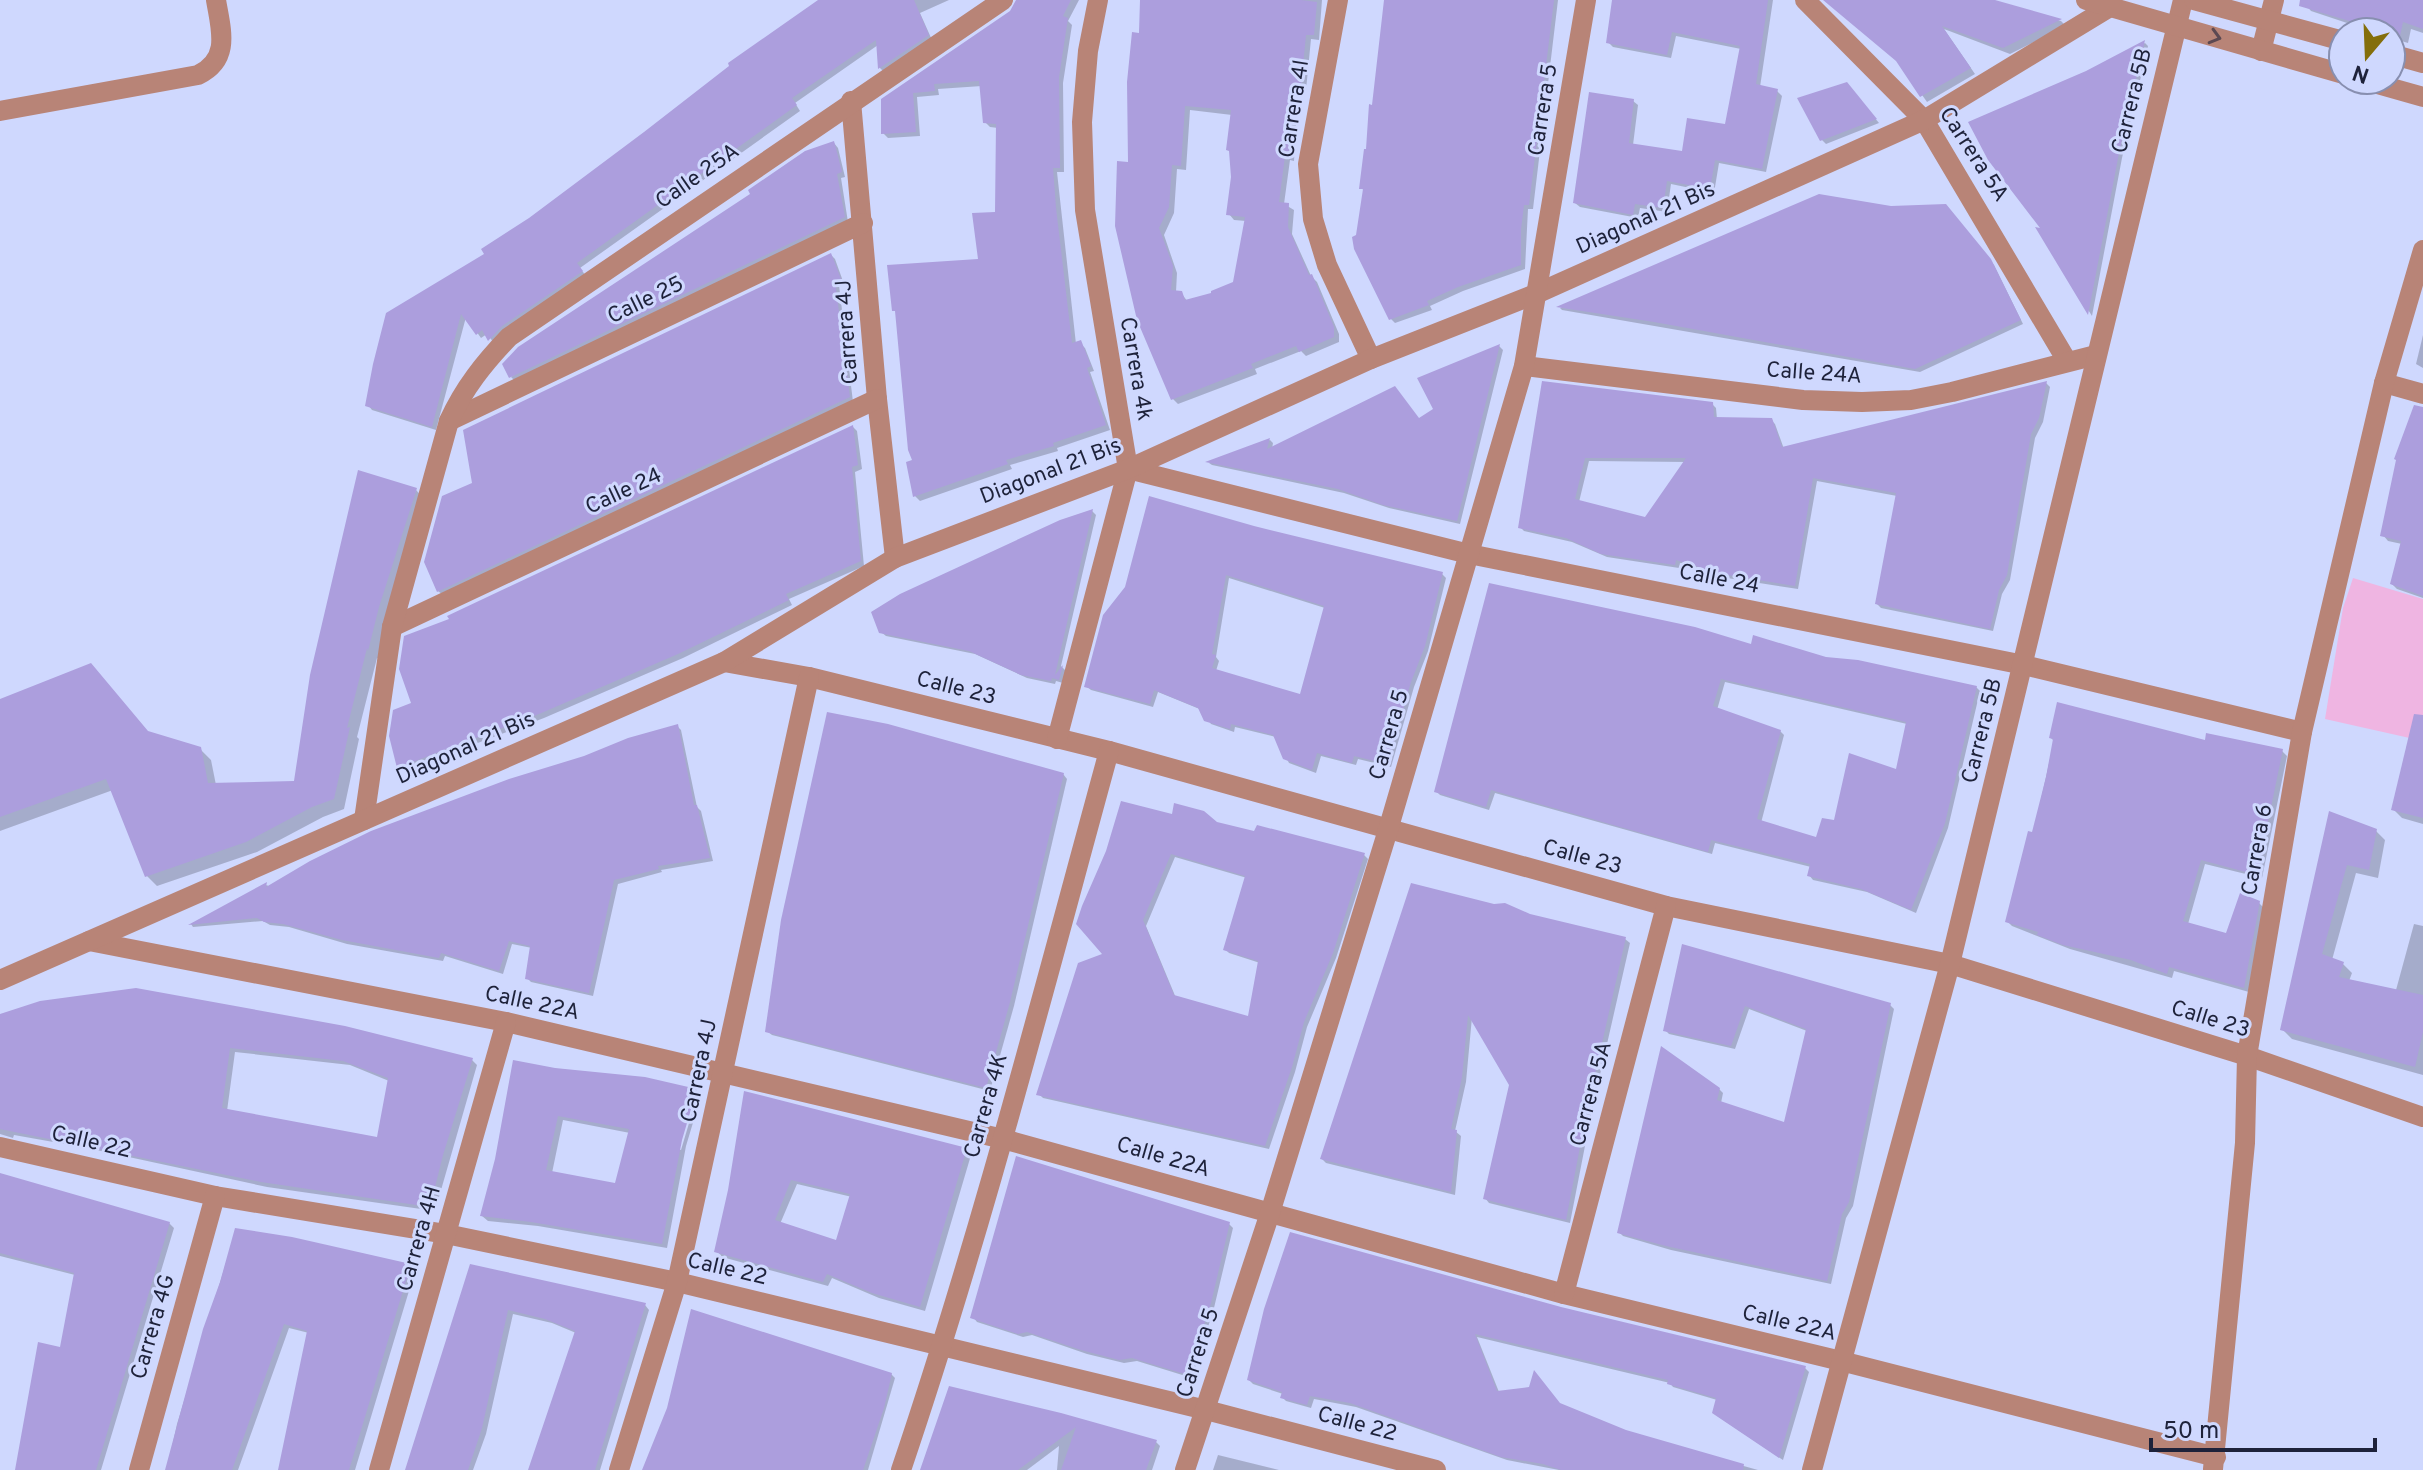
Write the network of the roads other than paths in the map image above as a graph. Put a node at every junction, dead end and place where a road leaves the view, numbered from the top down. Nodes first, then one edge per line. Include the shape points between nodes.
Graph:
1 (216, 0) edge
2 (1003, 0) edge
3 (1098, 0) edge
4 (1338, 0) edge
5 (1586, 0) edge
6 (1805, 0) edge
7 (2086, 0) edge
8 (2183, 0) edge
9 (2194, 0) edge
10 (2274, 0) edge
11 (2111, 3) edge
12 (2270, 21) junction
13 (2176, 26) junction
14 (2327, 37) edge
15 (2261, 51) junction
16 (2327, 70) edge
17 (851, 101) junction
18 (0, 111) edge
19 (1924, 120) junction
20 (863, 223) junction
21 (2423, 250) edge
22 (1538, 293) junction
23 (2096, 355) junction
24 (1371, 359) junction
25 (2067, 361) junction
26 (1524, 366) junction
27 (2384, 383) junction
28 (2423, 394) edge
29 (877, 399) junction
30 (449, 421) junction
31 (1128, 469) junction
32 (1469, 554) junction
33 (895, 558) junction
34 (392, 627) junction
35 (724, 662) junction
36 (2024, 665) junction
37 (809, 677) junction
38 (2302, 732) junction
39 (1057, 739) junction
40 (1109, 751) junction
41 (364, 820) junction
42 (1388, 830) junction
43 (1666, 906) junction
44 (89, 941) junction
45 (1950, 964) junction
46 (0, 980) edge
47 (506, 1022) junction
48 (2247, 1056) junction
49 (725, 1072) junction
50 (2423, 1117) edge
51 (1003, 1139) junction
52 (0, 1147) edge
53 (215, 1196) junction
54 (1270, 1213) junction
55 (446, 1234) junction
56 (677, 1282) junction
57 (1564, 1294) junction
58 (943, 1346) junction
59 (1841, 1361) junction
60 (1206, 1410) junction
61 (2215, 1464) edge
62 (139, 1470) edge
63 (379, 1470) edge
64 (619, 1470) edge
65 (901, 1470) edge
66 (1185, 1470) edge
67 (1436, 1470) edge
68 (1812, 1470) edge

1 - 18 street via 222,48 207,71
2 - 17 street, Calle 25A
3 - 31 street, Carrera 4k via 1082,122 1085,210
4 - 24 street, Carrera 4l via 1309,178 1313,219 1327,265
5 - 22 street, Carrera 5
6 - 19 street, Carrera 5A
7 - 11 street
8 - 13 street, Carrera 5B
9 - 12 street
10 - 12 street
11 - 13 street
11 - 19 street, Diagonal 21 Bis
12 - 14 street
12 - 15 street
13 -> 15 street
13 - 23 street, Carrera 5B
15 - 16 street
17 - 20 street, Carrera 4J
17 - 30 street, Calle 25A via 509,337 482,365
19 - 22 street, Diagonal 21 Bis
19 - 25 street, Carrera 5A
20 - 29 street, Carrera 4J
20 - 30 street, Calle 25
21 - 27 street, Carrera 6
22 - 24 street, Diagonal 21 Bis
22 - 26 street, Carrera 5
23 - 25 street, Calle 24A
23 - 36 street, Carrera 5B
24 - 31 street, Diagonal 21 Bis
25 - 26 street, Calle 24A via 1952,392 1862,402 1803,400
26 - 32 street, Carrera 5
27 - 28 street
27 - 38 street, Carrera 6
29 - 33 street, Carrera 4J
29 - 34 street, Calle 24
30 - 34 street, Calle 25A
31 - 32 street, Calle 24
31 - 33 street, Diagonal 21 Bis
31 - 39 street, Carrera 4k
32 - 36 street, Calle 24
32 - 42 street, Carrera 5
33 - 35 street, Diagonal 21 Bis
34 - 41 street, Calle 25A
35 - 37 street, Calle 23
35 - 41 street, Diagonal 21 Bis
36 - 38 street, Calle 24
36 - 45 street, Carrera 5B
37 - 39 street, Calle 23
37 - 49 street, Carrera 4J
38 - 48 street, Carrera 6
39 - 40 street, Calle 23
40 - 42 street, Calle 23
40 - 51 street, Carrera 4K
41 - 44 street, Diagonal 21 Bis
42 - 43 street, Calle 23
42 - 54 street, Carrera 5
43 - 45 street, Calle 23
43 - 57 street, Carrera 5A
44 - 46 street, Diagonal 21 Bis
44 - 47 street, Calle 22A
45 - 48 street, Calle 23
45 - 59 street, Carrera 5B
47 - 49 street, Calle 22A
47 - 55 street, Carrera 4H
48 - 50 street, Calle 23
48 - 61 street, Carrera 6 via 2245,1143
49 - 51 street, Calle 22A
49 - 56 street, Carrera 4J
51 - 54 street, Calle 22A
51 - 58 street, Carrera 4K
52 - 53 street, Calle 22
53 - 55 street, Calle 22
53 - 62 street, Carrera 4G
54 - 57 street, Calle 22A
54 - 60 street, Carrera 5
55 - 56 street, Calle 22
55 - 63 street, Carrera 4H
56 - 58 street, Calle 22
56 - 64 street, Carrera 4J
57 - 59 street, Calle 22A
58 - 60 street, Calle 22
58 - 65 street, Carrera 4K
59 - 61 street, Calle 22A
59 - 68 street, Carrera 5B
60 - 66 street, Carrera 5
60 - 67 street, Calle 22

